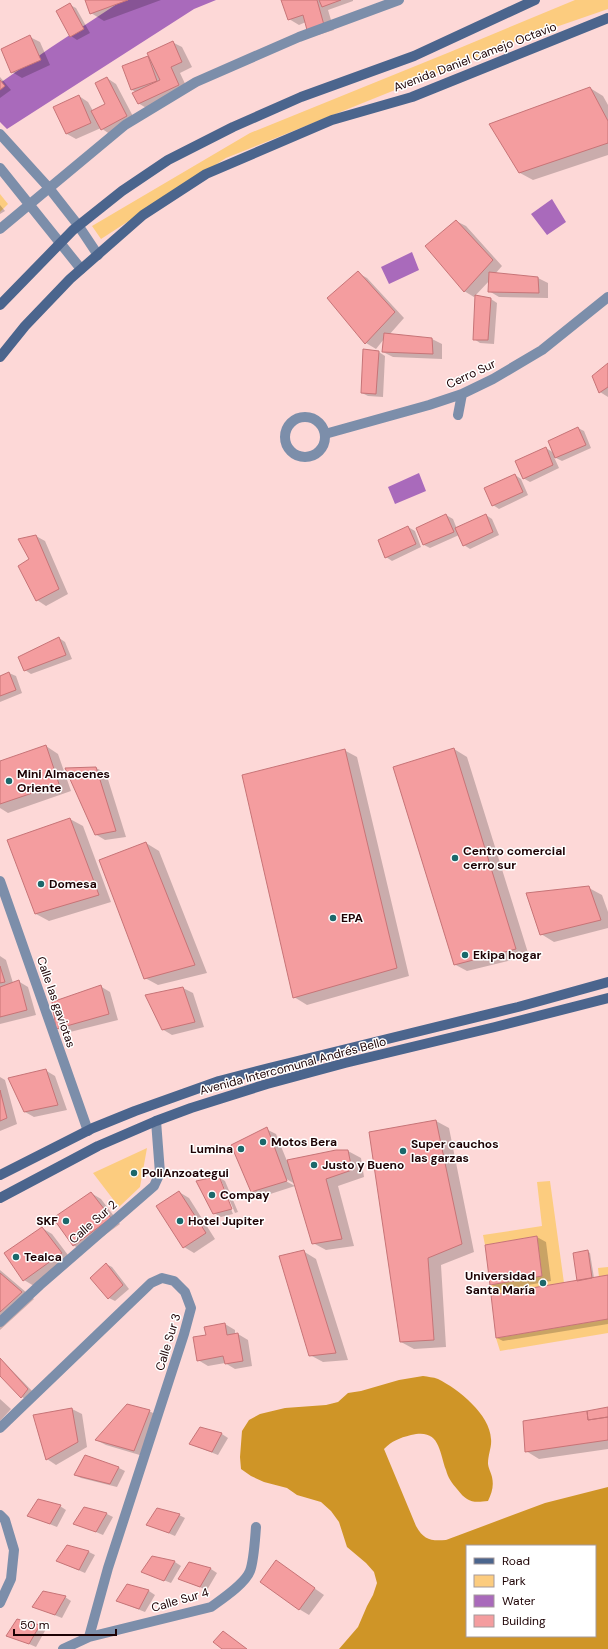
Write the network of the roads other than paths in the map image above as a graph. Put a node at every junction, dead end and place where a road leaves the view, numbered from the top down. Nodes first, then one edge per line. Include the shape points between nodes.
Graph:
1 (399, 0) edge
2 (536, 0) edge
3 (608, 18) edge
4 (0, 134) edge
5 (0, 168) edge
6 (49, 188) junction
7 (29, 204) junction
8 (78, 226) junction
9 (0, 228) edge
10 (60, 243) junction
11 (98, 255) junction
12 (82, 269) junction
13 (608, 297) edge
14 (0, 305) edge
15 (0, 357) edge
16 (462, 394) junction
17 (458, 415) dead end
18 (324, 434) dead end
19 (0, 881) edge
20 (608, 982) edge
21 (608, 998) edge
22 (156, 1121) junction
23 (88, 1131) junction
24 (0, 1175) edge
25 (0, 1198) edge
26 (0, 1322) edge
27 (0, 1428) edge
28 (0, 1515) edge
29 (256, 1527) dead end
30 (0, 1603) edge
31 (89, 1637) junction
32 (63, 1649) edge

1 - 6 street via 299,38 196,82 125,125
2 - 8 main road, Avenida Daniel Camejo Octavio via 414,56 300,97 233,127 168,160 122,191
3 - 11 main road, Avenida Daniel Camejo Octavio via 412,97 332,120 206,174 143,215
4 - 6 street
5 - 7 street
6 - 7 street
6 - 8 street
7 - 9 street
7 - 10 street
8 - 10 main road, Avenida Daniel Camejo Octavio
8 - 11 street
10 - 12 street
10 - 14 main road, Avenida Daniel Camejo Octavio
11 - 12 main road, Avenida Daniel Camejo Octavio
12 - 15 main road, Avenida Daniel Camejo Octavio via 25,326
13 - 16 street, Cerro Sur via 542,350
16 - 17 street
16 - 18 street, Cerro Sur
19 - 23 street, Calle las gaviotas
20 - 23 main road, Avenida Intercomunal Andrés Bello via 247,1073 164,1100
21 - 22 main road, Avenida Intercomunal Andrés Bello via 289,1078
22 - 25 main road, Avenida Intercomunal Andrés Bello via 98,1146
22 - 26 street, Calle Sur 2 via 160,1173 154,1186
23 - 24 main road, Avenida Intercomunal Andrés Bello
27 - 31 street, Calle Sur 3 via 151,1283 162,1278 174,1281 185,1292 191,1308 184,1334 108,1568
28 - 30 street via 5,1520 14,1550 11,1579
29 - 31 street, Calle Sur 4 via 250,1572 238,1586 211,1607
31 - 32 street, Calle Sur 4

